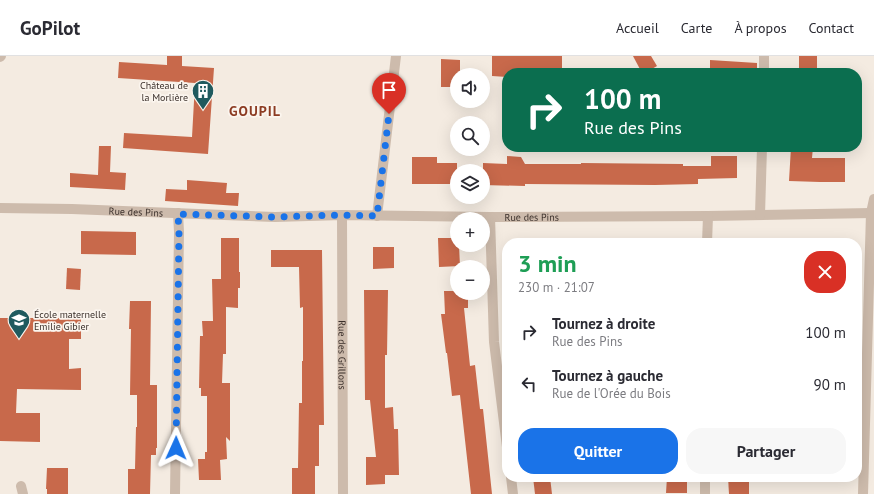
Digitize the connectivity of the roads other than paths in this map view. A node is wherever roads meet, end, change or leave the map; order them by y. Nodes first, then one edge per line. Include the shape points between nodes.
1 (396, 56) edge
2 (764, 56) edge
3 (764, 68) edge
4 (762, 152) edge
5 (874, 199) edge
6 (0, 208) edge
7 (871, 212) junction
8 (178, 214) junction
9 (342, 215) junction
10 (760, 215) junction
11 (377, 216) junction
12 (708, 216) junction
13 (450, 217) edge
14 (490, 217) joint
15 (707, 238) edge
16 (502, 407) edge
17 (512, 482) edge
18 (705, 482) edge
19 (175, 494) edge
20 (343, 494) edge
21 (513, 494) edge
22 (705, 494) edge
23 (863, 494) edge

1 - 11 street
2 - 3 street
4 - 10 street
5 - 7 street
6 - 8 street, Rue des Pins
7 - 10 street, Rue des Pins
7 - 23 street
8 - 9 street, Rue des Pins via 275,217
8 - 19 street
9 - 11 street, Rue des Pins
9 - 20 street, Rue des Grillons
10 - 12 street, Rue des Pins
11 - 13 street, Rue des Pins
12 - 14 street, Rue des Pins
12 - 15 street
14 - 16 street via 494,342
17 - 21 street
18 - 22 street

